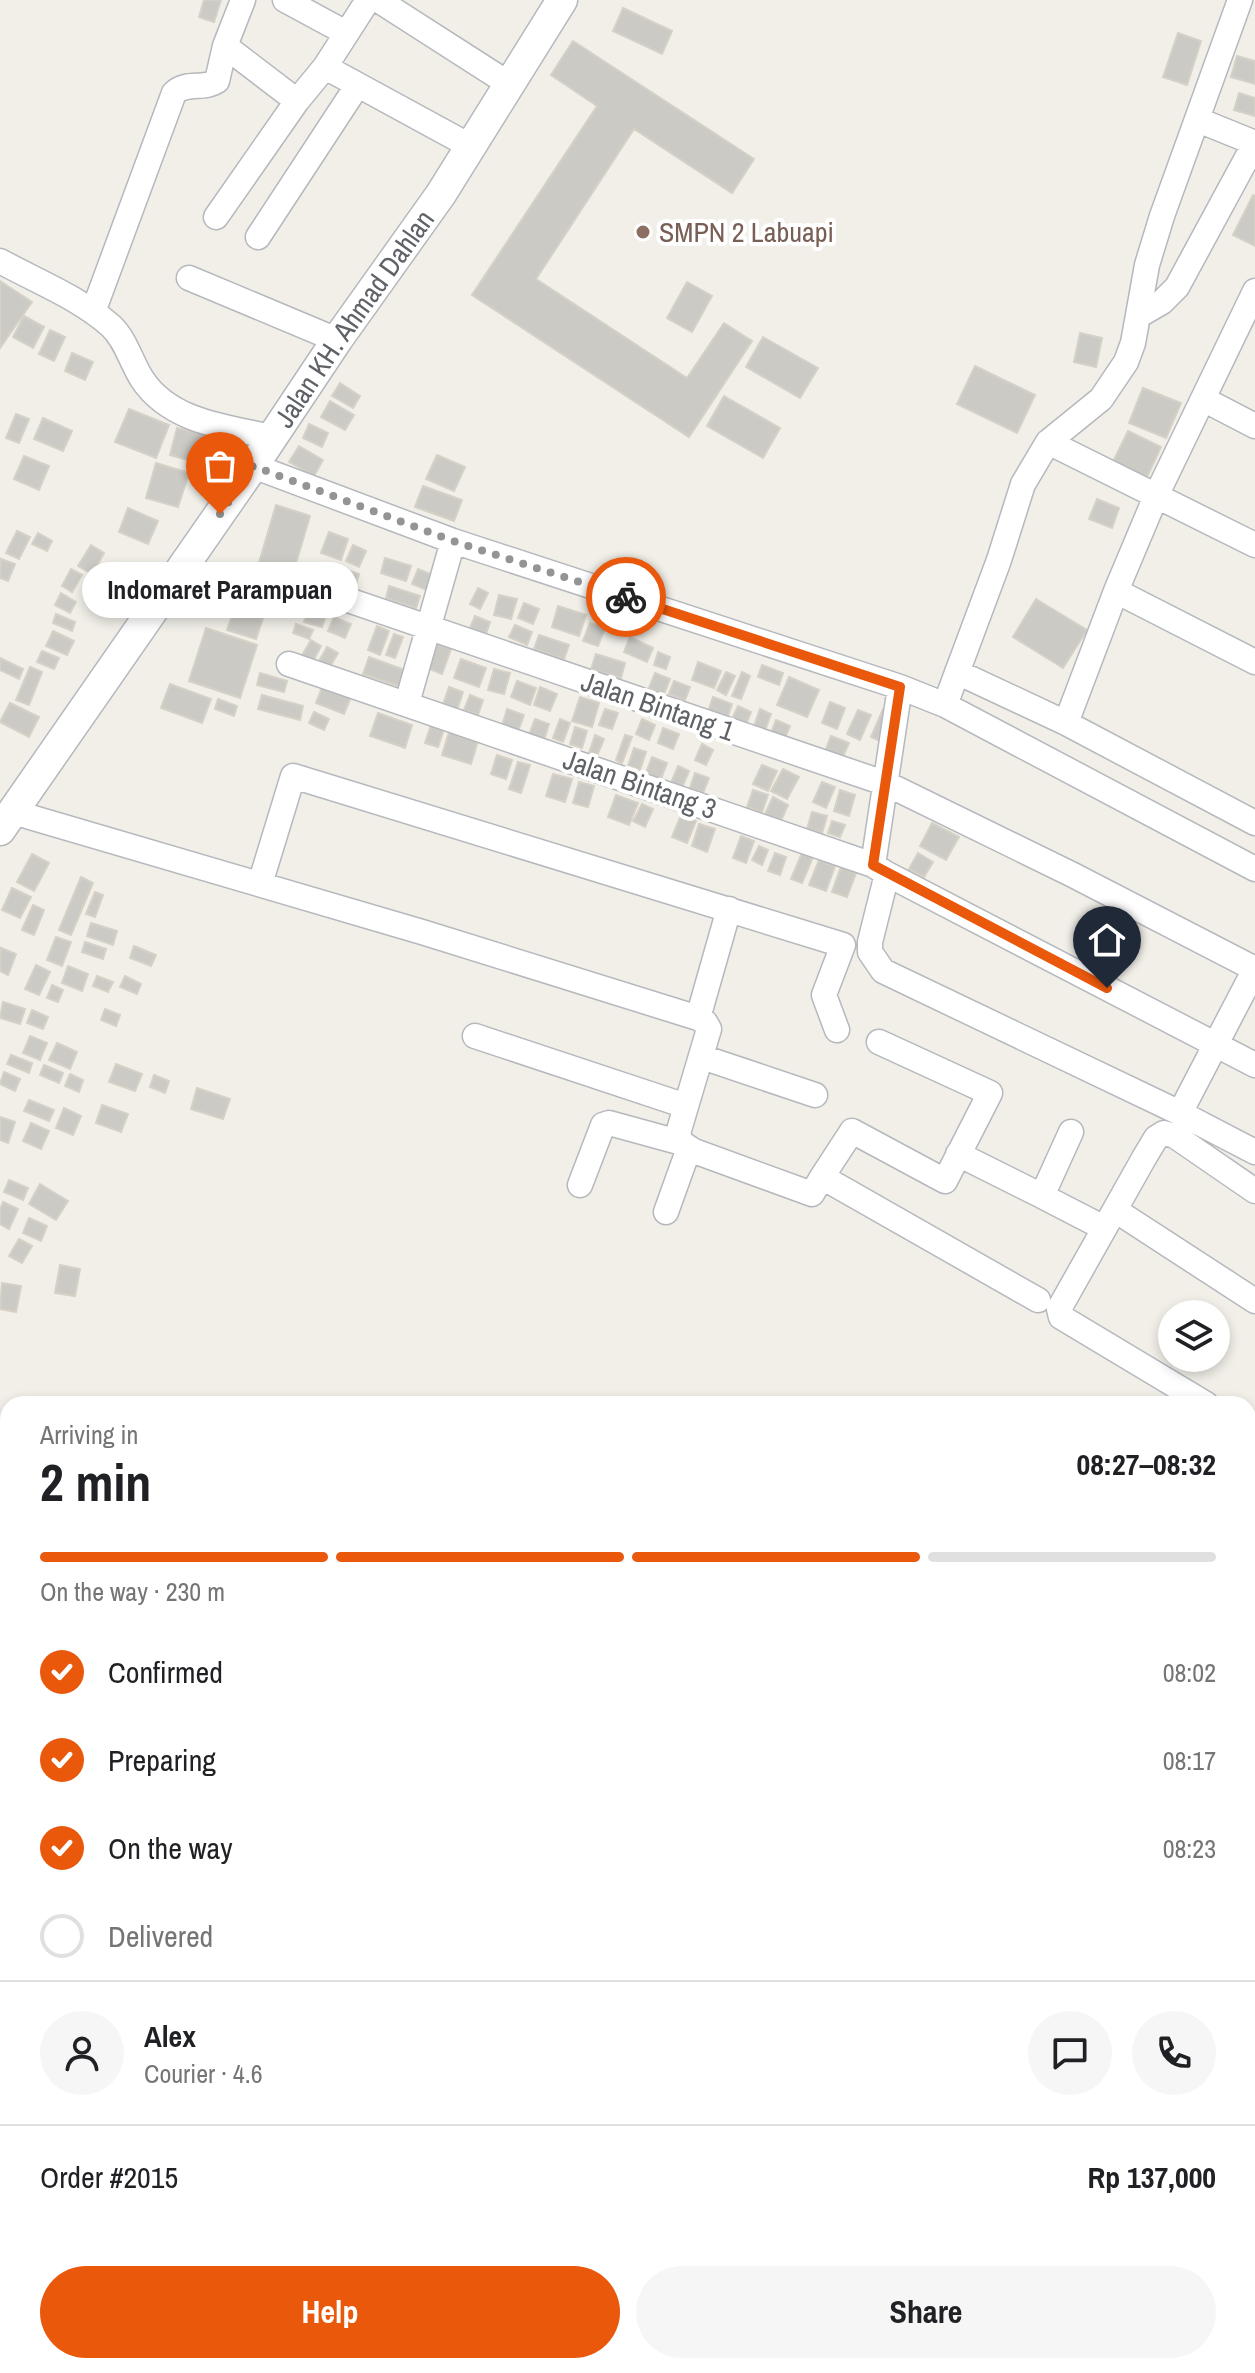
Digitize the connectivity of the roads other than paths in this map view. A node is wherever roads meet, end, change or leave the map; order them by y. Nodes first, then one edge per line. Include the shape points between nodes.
1 (243, 0) edge
2 (285, 0) edge
3 (368, 0) edge
4 (378, 0) edge
5 (562, 0) edge
6 (1242, 16) edge
7 (346, 33) junction
8 (225, 46) junction
9 (325, 67) junction
10 (509, 84) junction
11 (357, 86) junction
12 (297, 101) junction
13 (1198, 120) junction
14 (1255, 143) edge
15 (470, 146) junction
16 (216, 217) dead end
17 (258, 237) dead end
18 (0, 261) edge
19 (189, 278) dead end
20 (1252, 304) edge
21 (93, 312) junction
22 (1138, 316) junction
23 (337, 340) junction
24 (1203, 399) junction
25 (1255, 426) edge
26 (272, 437) junction
27 (1048, 442) junction
28 (253, 466) junction
29 (1156, 496) junction
30 (453, 541) junction
31 (1255, 545) edge
32 (313, 588) dead end
33 (1116, 591) junction
34 (430, 627) junction
35 (1255, 662) edge
36 (289, 664) dead end
37 (957, 672) junction
38 (900, 687) junction
39 (407, 703) junction
40 (945, 705) junction
41 (1066, 723) junction
42 (887, 784) junction
43 (6, 821) edge
44 (1255, 823) edge
45 (1255, 869) edge
46 (880, 870) junction
47 (260, 884) junction
48 (729, 909) junction
49 (1255, 969) edge
50 (698, 1018) junction
51 (837, 1030) dead end
52 (475, 1036) dead end
53 (879, 1042) dead end
54 (1216, 1045) junction
55 (702, 1057) junction
56 (1255, 1065) edge
57 (815, 1095) dead end
58 (686, 1106) junction
59 (1180, 1113) junction
60 (1071, 1132) dead end
61 (686, 1146) junction
62 (1255, 1152) edge
63 (958, 1154) junction
64 (822, 1177) junction
65 (580, 1185) dead end
66 (1255, 1191) edge
67 (1042, 1196) junction
68 (666, 1212) dead end
69 (1110, 1219) junction
70 (1038, 1300) dead end
71 (1255, 1301) edge
72 (1193, 1396) edge

1 - 8 street
2 - 7 street
3 - 7 street
4 - 10 street
5 - 10 street, Jalan KH. Ahmad Dahlan
6 - 13 street
7 - 9 street
8 - 12 street
8 - 21 street via 214,83 174,93
9 - 11 street
9 - 12 street
10 - 15 street, Jalan KH. Ahmad Dahlan
11 - 15 street
11 - 17 street
12 - 16 street
13 - 14 street
13 - 22 street via 1147,265
14 - 22 street via 1177,287
15 - 23 street, Jalan KH. Ahmad Dahlan
18 - 21 street
19 - 23 street
20 - 24 street
21 - 26 street via 121,337 134,367 161,401 182,415
22 - 27 street via 1117,378 1101,399
23 - 26 street, Jalan KH. Ahmad Dahlan
24 - 25 street
24 - 29 street
26 - 28 street, Jalan KH. Ahmad Dahlan
27 - 29 street
27 - 37 street via 1023,484
28 - 30 street
28 - 43 street, Jalan KH. Ahmad Dahlan
29 - 31 street
29 - 33 street
30 - 34 street
30 - 38 street
32 - 34 street, Jalan Bintang 1
33 - 35 street
33 - 41 street
34 - 39 street
34 - 42 street, Jalan Bintang 1
36 - 39 street, Jalan Bintang 3
37 - 40 street
37 - 41 street
38 - 40 street
38 - 42 street
39 - 46 street, Jalan Bintang 3
40 - 45 street
41 - 44 street
42 - 46 street
42 - 49 street, Jalan Bintang 1
43 - 47 street
46 - 54 street, Jalan Bintang 3
46 - 59 street via 870,952 883,971
47 - 48 street via 293,776
47 - 50 street
48 - 50 street
48 - 51 street via 843,945 824,995
49 - 54 street
50 - 55 street via 709,1029
52 - 58 street
53 - 63 street via 990,1093
54 - 56 street, Jalan Bintang 3
54 - 59 street
55 - 57 street
55 - 58 street
58 - 61 street via 678,1136
59 - 62 street
60 - 67 street
61 - 64 street via 812,1194
61 - 65 street via 603,1125
61 - 68 street
63 - 64 street via 945,1181 852,1131
63 - 67 street
64 - 70 street
66 - 69 street via 1164,1133 1156,1138
67 - 69 street
69 - 71 street
69 - 72 street via 1059,1309 1061,1317

